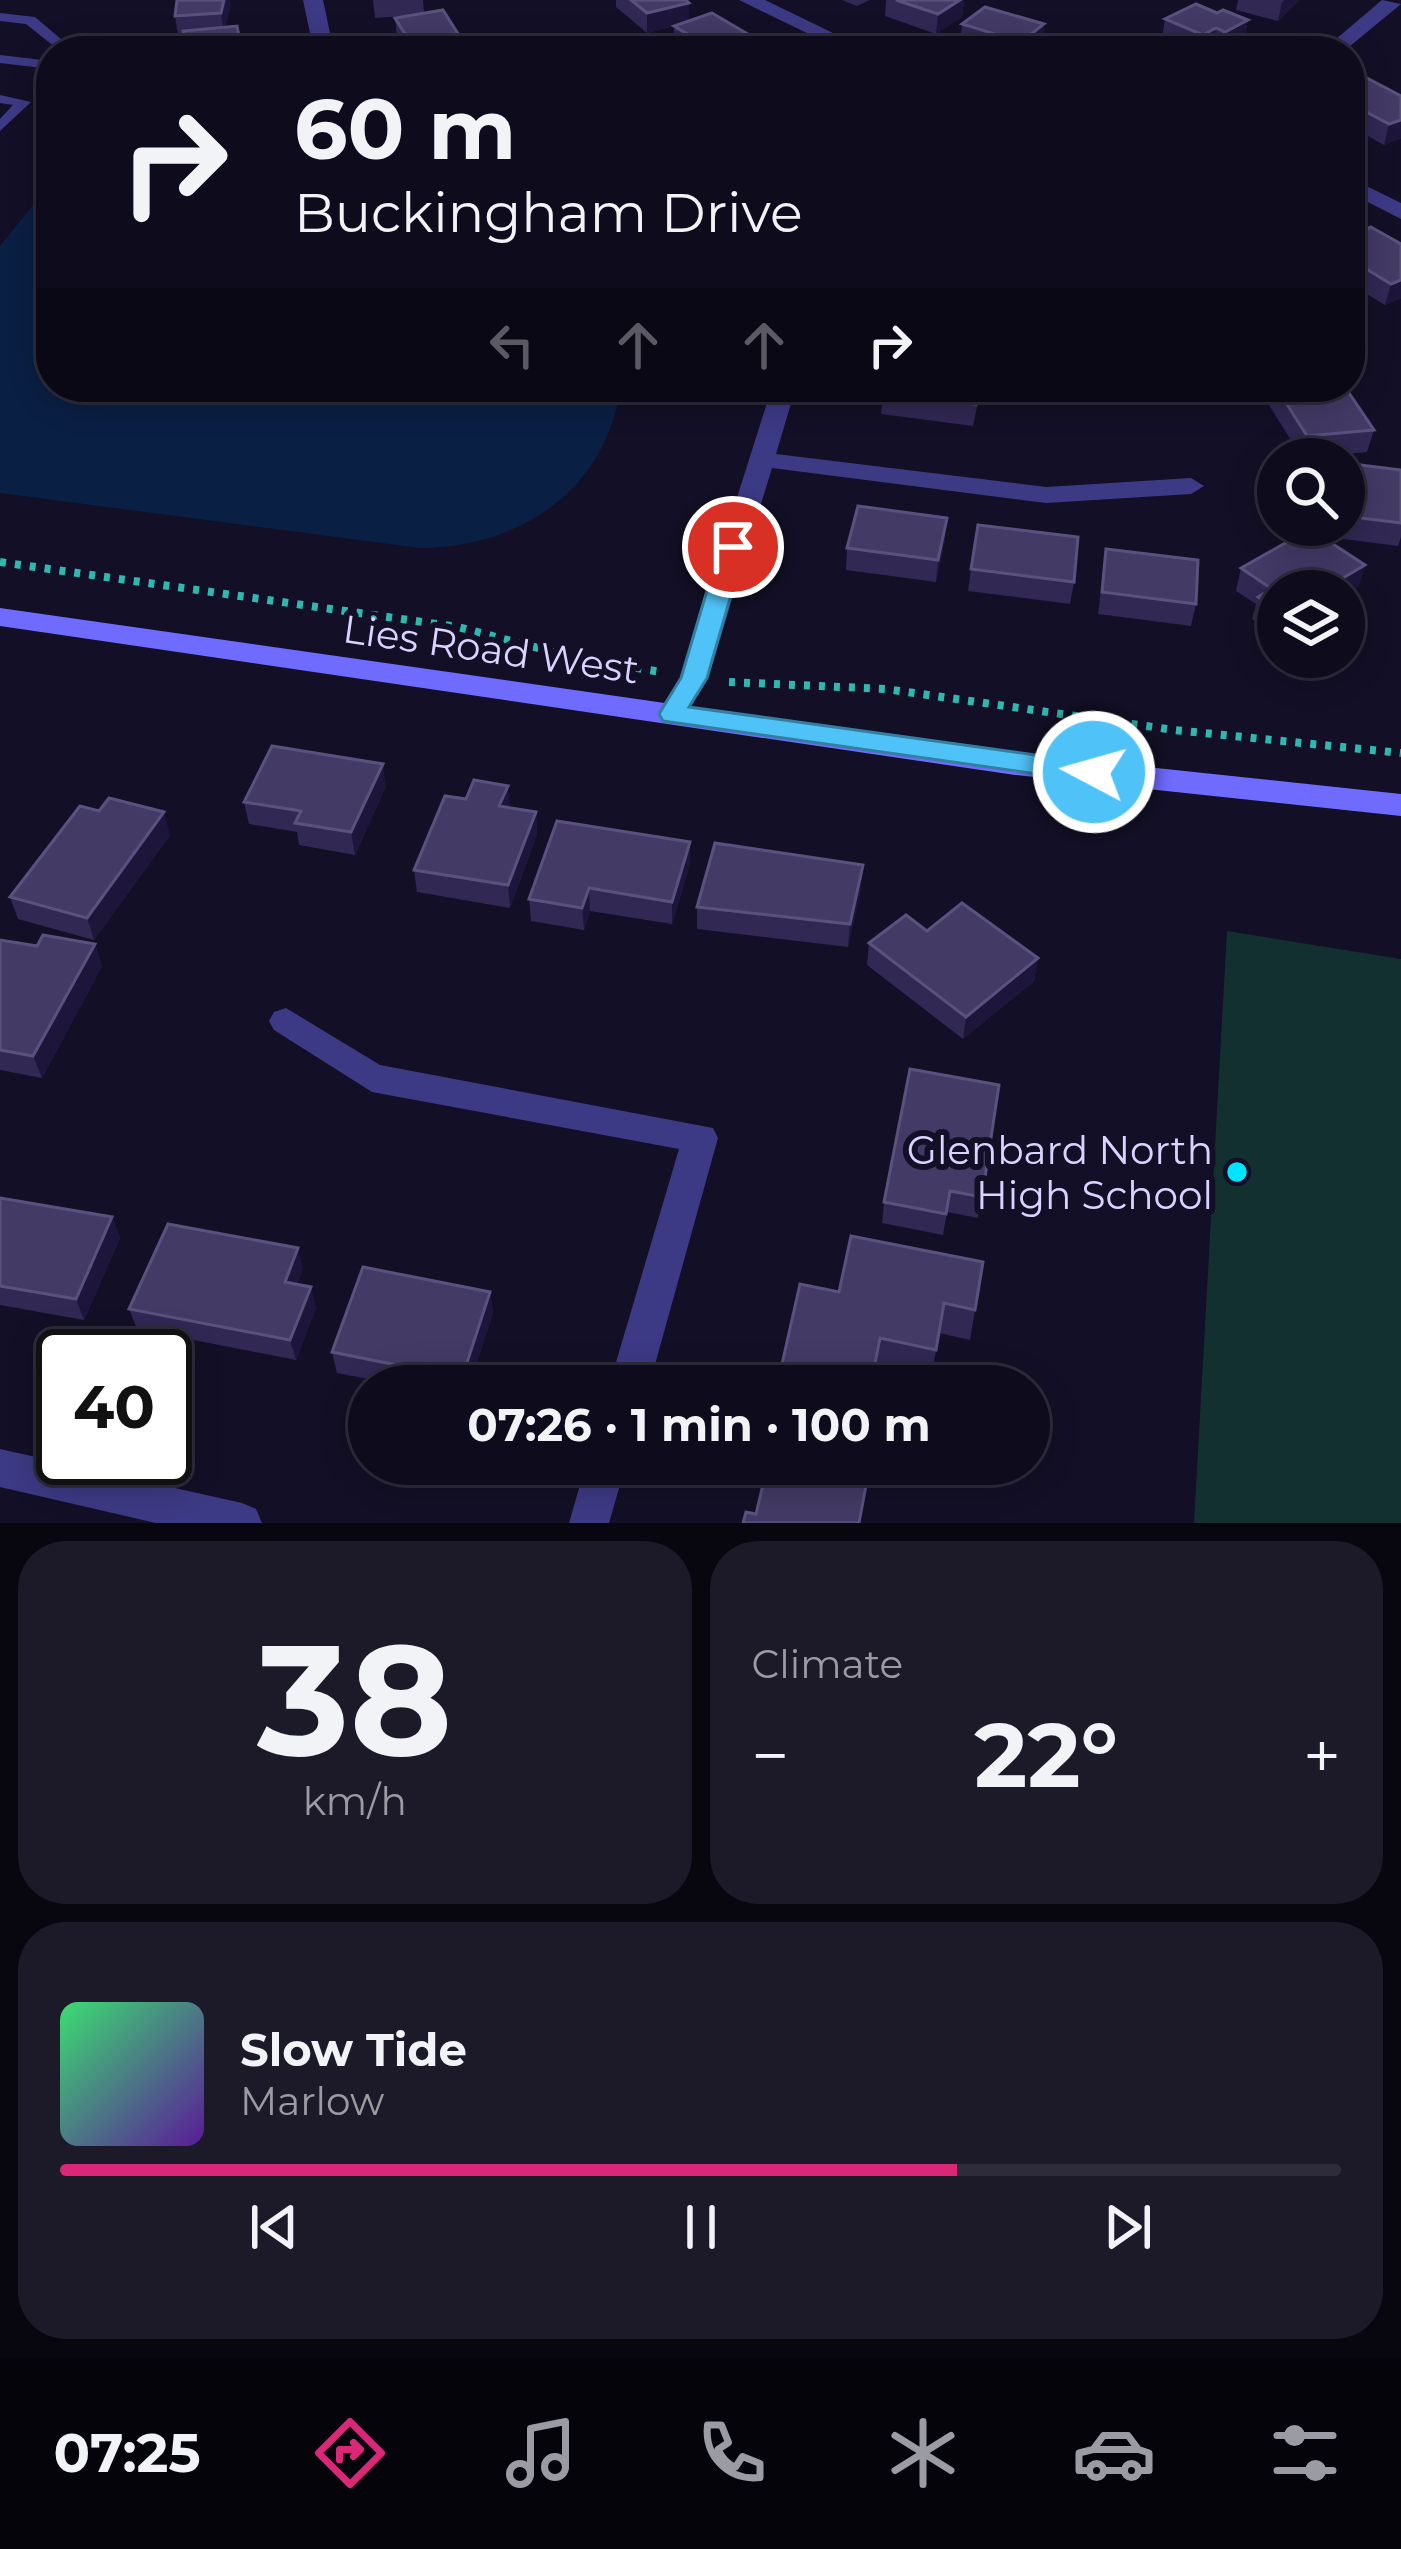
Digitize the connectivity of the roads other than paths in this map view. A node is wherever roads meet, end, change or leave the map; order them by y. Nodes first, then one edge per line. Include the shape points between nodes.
1 (313, 0) edge
2 (749, 0) edge
3 (1394, 0) edge
4 (0, 17) edge
5 (50, 36) edge
6 (322, 36) edge
7 (827, 36) edge
8 (1350, 36) edge
9 (0, 59) edge
10 (36, 63) edge
11 (36, 90) edge
12 (0, 99) edge
13 (24, 102) junction
14 (0, 127) edge
15 (1365, 192) edge
16 (1401, 212) edge
17 (779, 402) edge
18 (758, 459) junction
19 (1191, 486) dead end
20 (0, 617) edge
21 (672, 714) junction
22 (1401, 805) edge
23 (286, 1021) dead end
24 (635, 1365) edge
25 (0, 1468) edge
26 (600, 1485) edge
27 (242, 1523) edge
28 (589, 1523) edge

1 - 6 street
2 - 7 street
3 - 8 street
4 - 5 lane via 30,20
9 - 10 lane
11 - 13 lane
12 - 13 lane
13 - 14 lane
15 - 16 street
17 - 18 street
18 - 19 street via 1046,495
18 - 21 street via 694,678
20 - 21 street, Lies Road West
21 - 22 street, Lies Road West via 1015,764
23 - 24 street via 372,1078 700,1138
25 - 27 street
26 - 28 street

